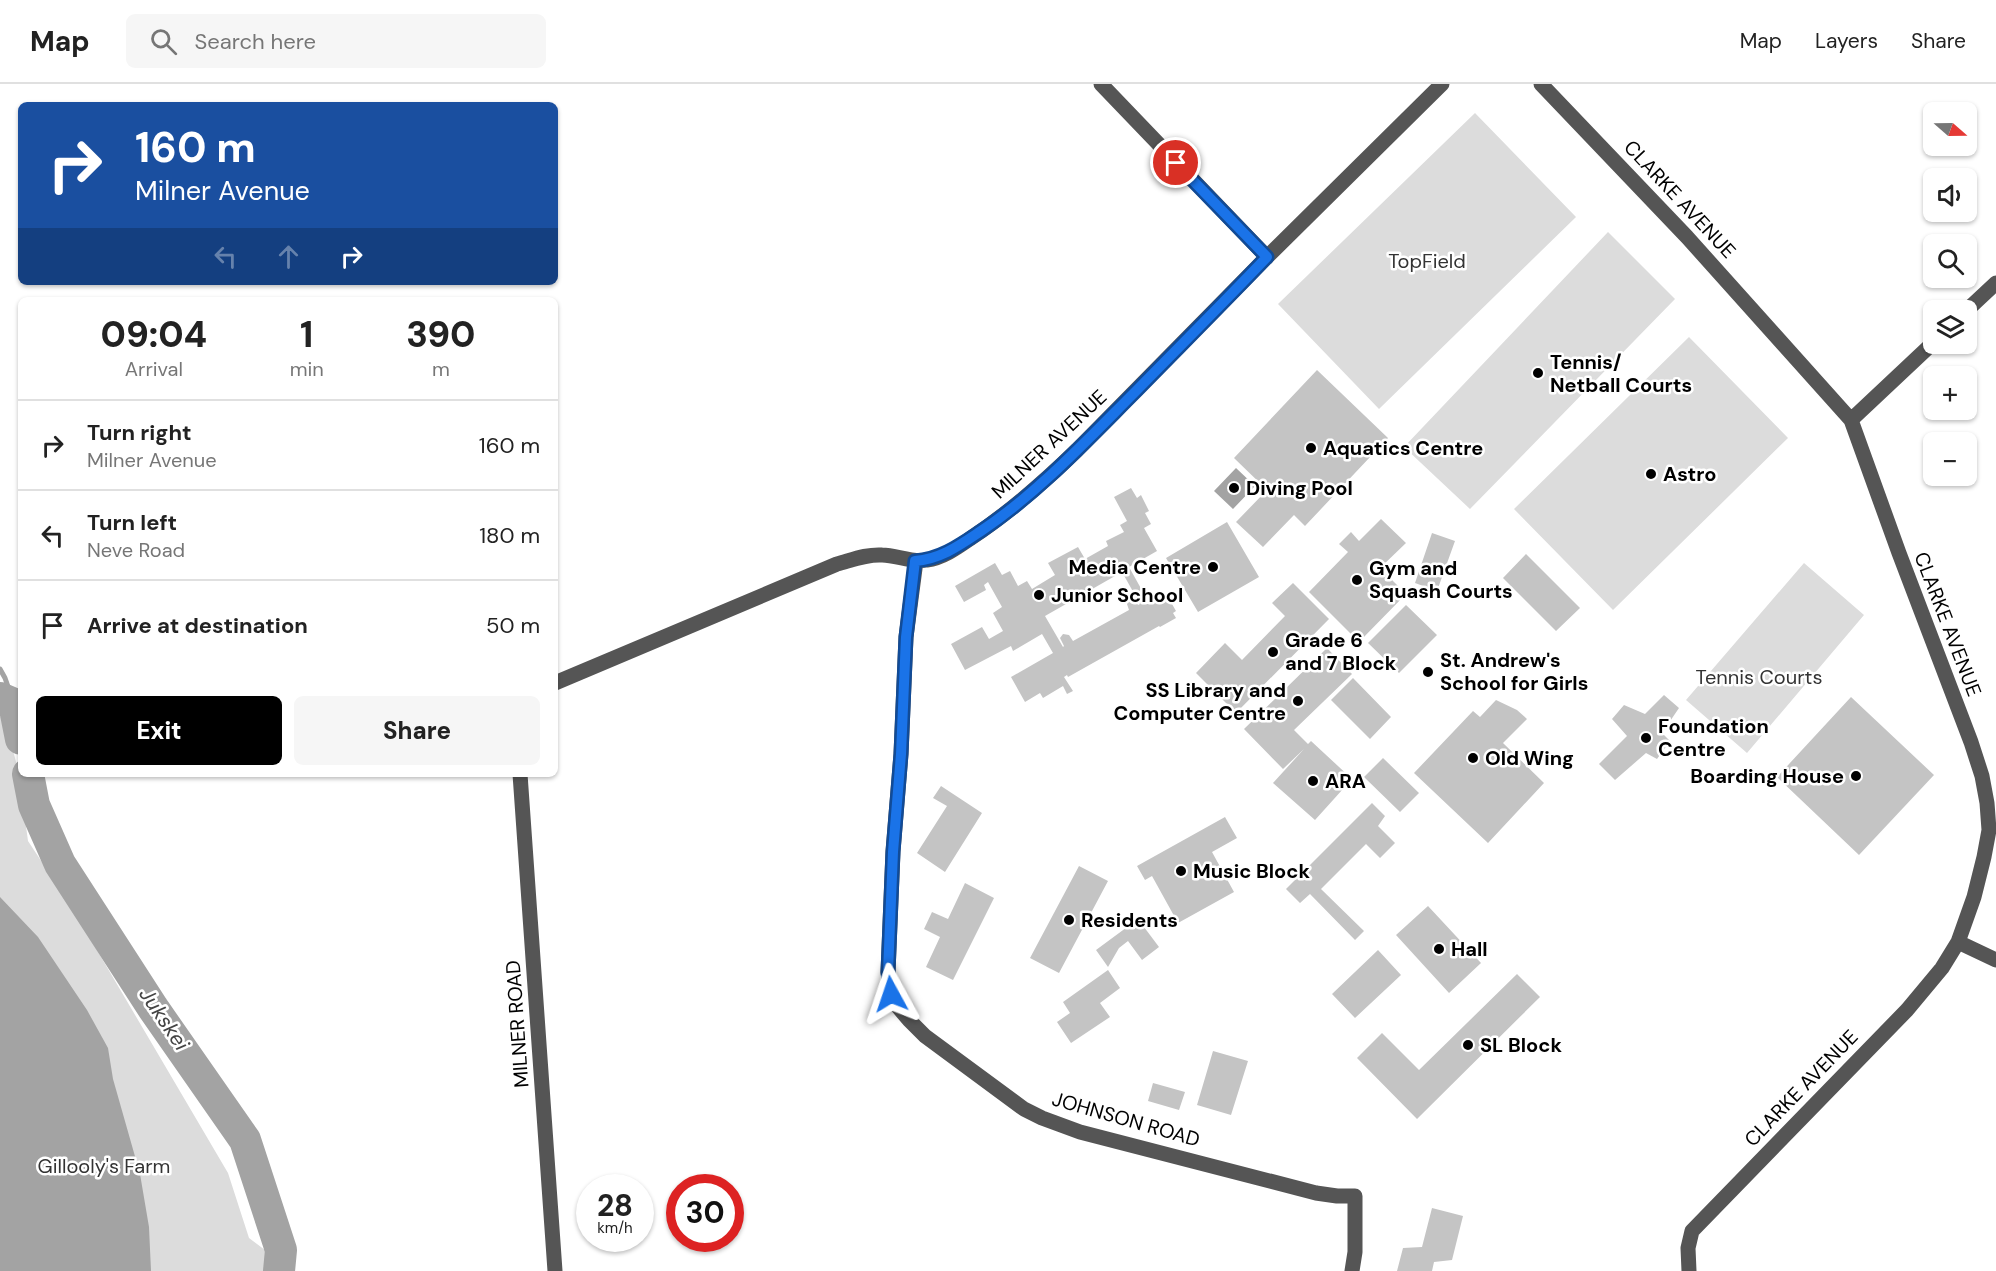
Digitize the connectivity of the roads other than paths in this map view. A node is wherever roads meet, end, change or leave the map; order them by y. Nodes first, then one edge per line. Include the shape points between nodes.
1 (1101, 84) edge
2 (1442, 84) edge
3 (1541, 84) edge
4 (1267, 257) junction
5 (1996, 283) edge
6 (1977, 301) edge
7 (1923, 352) edge
8 (1851, 420) junction
9 (915, 561) junction
10 (558, 681) edge
11 (520, 777) edge
12 (1958, 942) junction
13 (1996, 960) edge
14 (555, 1271) edge
15 (1352, 1271) edge
16 (1689, 1271) edge

1 - 4 street
2 - 4 street, MILNER AVENUE
3 - 8 street, CLARKE AVENUE via 1687,237
4 - 9 street, MILNER AVENUE via 1035,490 954,549 929,560
5 - 6 street
7 - 8 street
8 - 12 street, CLARKE AVENUE via 1982,776 1988,803 1984,857
9 - 10 street, MILNER AVENUE via 882,555 837,564
9 - 15 street, JOHNSON ROAD via 906,637 888,961 891,994 898,1007 925,1036 1042,1118 1080,1132 1306,1190 1355,1196
11 - 14 street, MILNER ROAD
12 - 13 street
12 - 16 street, CLARKE AVENUE via 1907,1010 1692,1231

